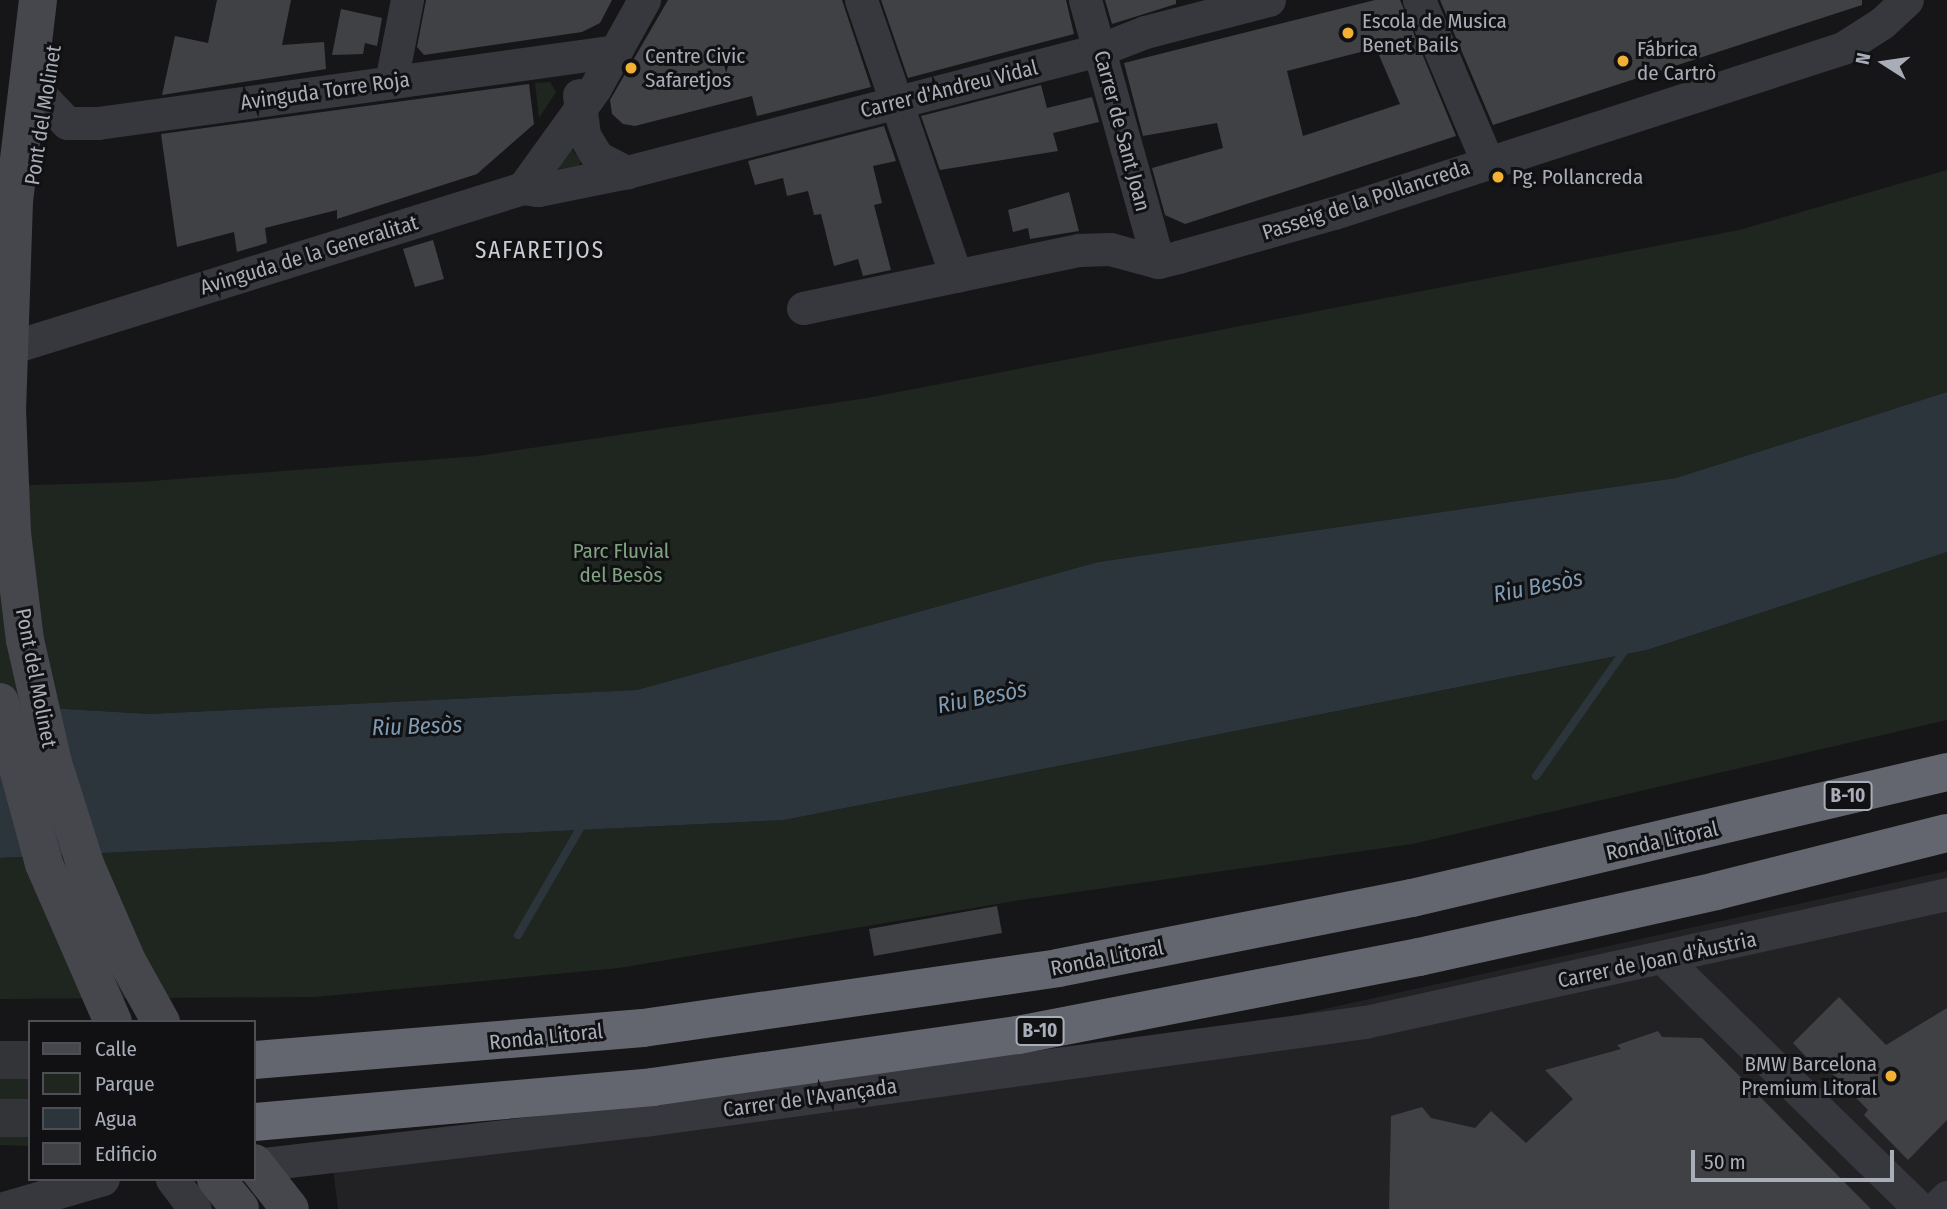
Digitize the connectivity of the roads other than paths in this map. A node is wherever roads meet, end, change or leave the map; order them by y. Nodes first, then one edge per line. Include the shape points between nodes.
1 (15, 0) edge
2 (38, 0) edge
3 (61, 0) edge
4 (407, 0) edge
5 (644, 0) edge
6 (862, 0) edge
7 (1085, 0) edge
8 (1269, 0) edge
9 (1419, 0) edge
10 (1907, 0) edge
11 (1099, 50) junction
12 (616, 51) junction
13 (571, 56) junction
14 (391, 82) junction
15 (44, 99) junction
16 (896, 102) junction
17 (580, 106) junction
18 (0, 109) edge
19 (1488, 161) junction
20 (627, 172) junction
21 (523, 188) junction
22 (1158, 262) junction
23 (14, 270) junction
24 (956, 276) junction
25 (803, 308) dead end
26 (0, 351) edge
27 (0, 702) edge
28 (1947, 772) edge
29 (1947, 833) edge
30 (1947, 894) edge
31 (1664, 959) junction
32 (112, 1020) edge
33 (160, 1020) edge
34 (1365, 1022) joint
35 (256, 1060) edge
36 (256, 1122) edge
37 (256, 1164) edge
38 (256, 1166) edge
39 (96, 1181) edge
40 (174, 1181) edge
41 (218, 1181) edge
42 (1947, 1197) edge
43 (0, 1209) edge
44 (195, 1209) edge
45 (240, 1209) edge
46 (290, 1209) edge
47 (1920, 1209) edge
48 (1935, 1209) edge

1 - 18 street, Pont del Molinet
2 - 23 street, Pont del Molinet via 14,201
3 - 15 street, Pont del Molinet
4 - 14 street
5 - 12 street
6 - 16 street
7 - 11 street, Carrer de Sant Joan
8 - 11 street, Carrer d'Andreu Vidal via 1145,32
9 - 19 street
10 - 19 street, Passeig de la Pollancreda via 1843,48
11 - 16 street, Carrer d'Andreu Vidal
11 - 22 street, Carrer de Sant Joan
12 - 13 street, Avinguda Torre Roja
12 - 17 street
13 - 14 street, Avinguda Torre Roja
13 - 17 street
14 - 15 street, Avinguda Torre Roja via 98,123 67,122
15 - 23 street, Pont del Molinet
16 - 20 street, Carrer d'Andreu Vidal
16 - 24 street
17 - 20 street via 584,135 597,157
17 - 21 street
19 - 22 street, Passeig de la Pollancreda via 1334,213
20 - 21 street, Carrer d'Andreu Vidal via 538,190
21 - 26 street, Avinguda de la Generalitat
22 - 24 street via 1110,249 1089,250
23 - 33 street, Pont del Molinet via 7,409 12,533 25,640 53,763 85,864 127,961
24 - 25 street
27 - 32 street, Pont del Molinet via 44,864
28 - 35 highway, Ronda Litoral / B-10 via 1412,898 1058,968 643,1028
29 - 36 highway, B-10 via 1716,891 1419,957 1018,1035 652,1087
30 - 31 street, Carrer de Joan d'Àustria
31 - 34 street, Carrer de Joan d'Àustria
31 - 47 street
34 - 37 street, Carrer de l'Avançada via 645,1120
38 - 46 street
39 - 43 street
40 - 44 street
41 - 45 street
42 - 48 street

